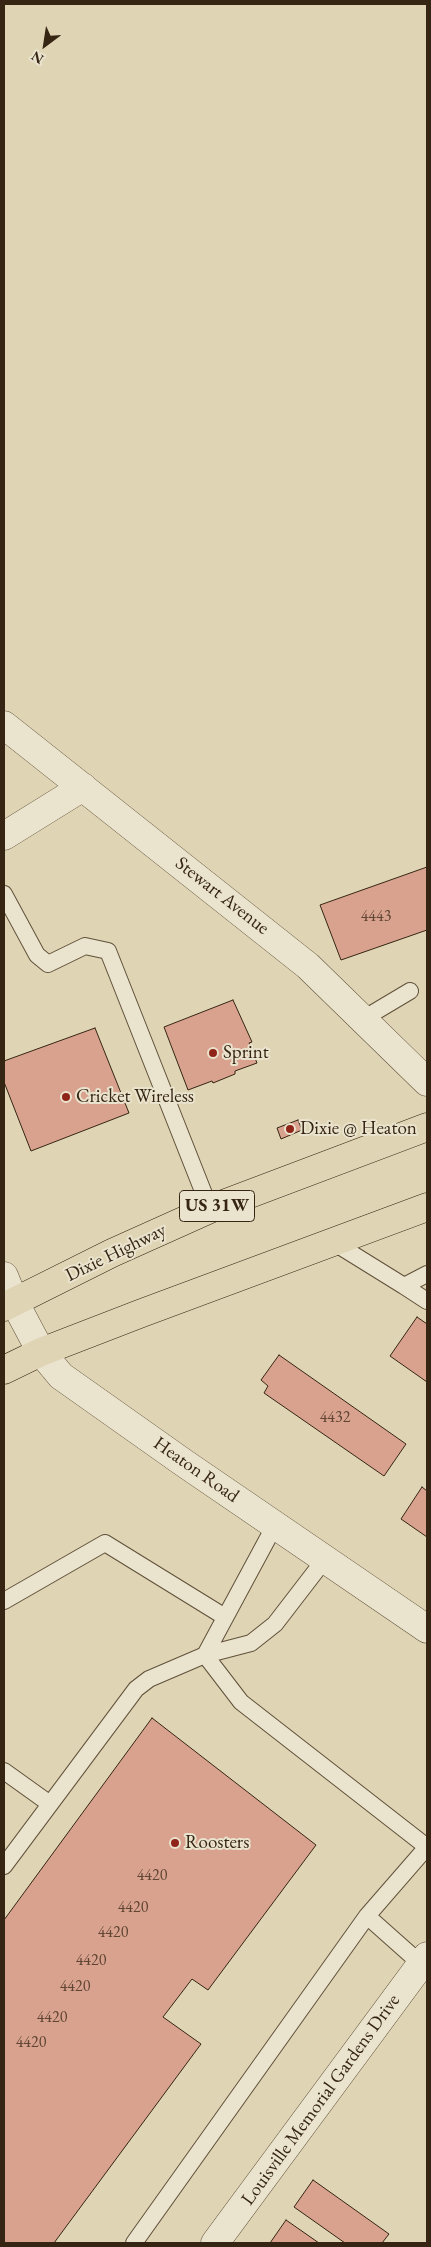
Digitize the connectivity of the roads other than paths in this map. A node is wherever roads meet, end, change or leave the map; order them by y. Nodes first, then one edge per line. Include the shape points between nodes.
1 (4, 725) edge
2 (83, 787) junction
3 (4, 836) edge
4 (4, 894) edge
5 (410, 991) dead end
6 (362, 1019) junction
7 (427, 1082) edge
8 (427, 1127) edge
9 (427, 1207) edge
10 (210, 1209) junction
11 (333, 1242) junction
12 (427, 1274) edge
13 (4, 1276) edge
14 (404, 1286) junction
15 (427, 1301) edge
16 (9, 1305) edge
17 (41, 1352) junction
18 (4, 1370) edge
19 (275, 1524) junction
20 (326, 1560) junction
21 (4, 1601) edge
22 (225, 1617) junction
23 (427, 1628) edge
24 (205, 1655) junction
25 (4, 1770) edge
26 (50, 1804) junction
27 (4, 1866) edge
28 (366, 1916) junction
29 (424, 1960) edge
30 (134, 2243) edge
31 (215, 2243) edge

1 - 2 street, Stewart Avenue
2 - 3 street
2 - 6 street, Stewart Avenue via 286,948
4 - 10 lane via 37,955 48,964 85,946 108,951
5 - 6 lane
6 - 7 street, Stewart Avenue
8 - 10 main road, Dixie Highway / US 31W
9 - 11 main road
10 - 16 main road, Dixie Highway / US 31W via 112,1252
11 - 14 lane
11 - 17 main road
12 - 14 lane
13 - 16 street, Heaton Road
14 - 15 lane
16 - 17 street, Heaton Road
17 - 18 main road
17 - 19 street, Heaton Road via 62,1376
19 - 20 street, Heaton Road
19 - 22 lane
20 - 23 street, Heaton Road
20 - 24 lane via 275,1624 251,1643
21 - 22 lane via 105,1543
22 - 24 lane
24 - 26 lane via 149,1679 136,1689
24 - 28 lane via 241,1702 426,1847
25 - 26 lane
26 - 27 lane
28 - 29 lane
28 - 30 lane
29 - 31 street, Louisville Memorial Gardens Drive

